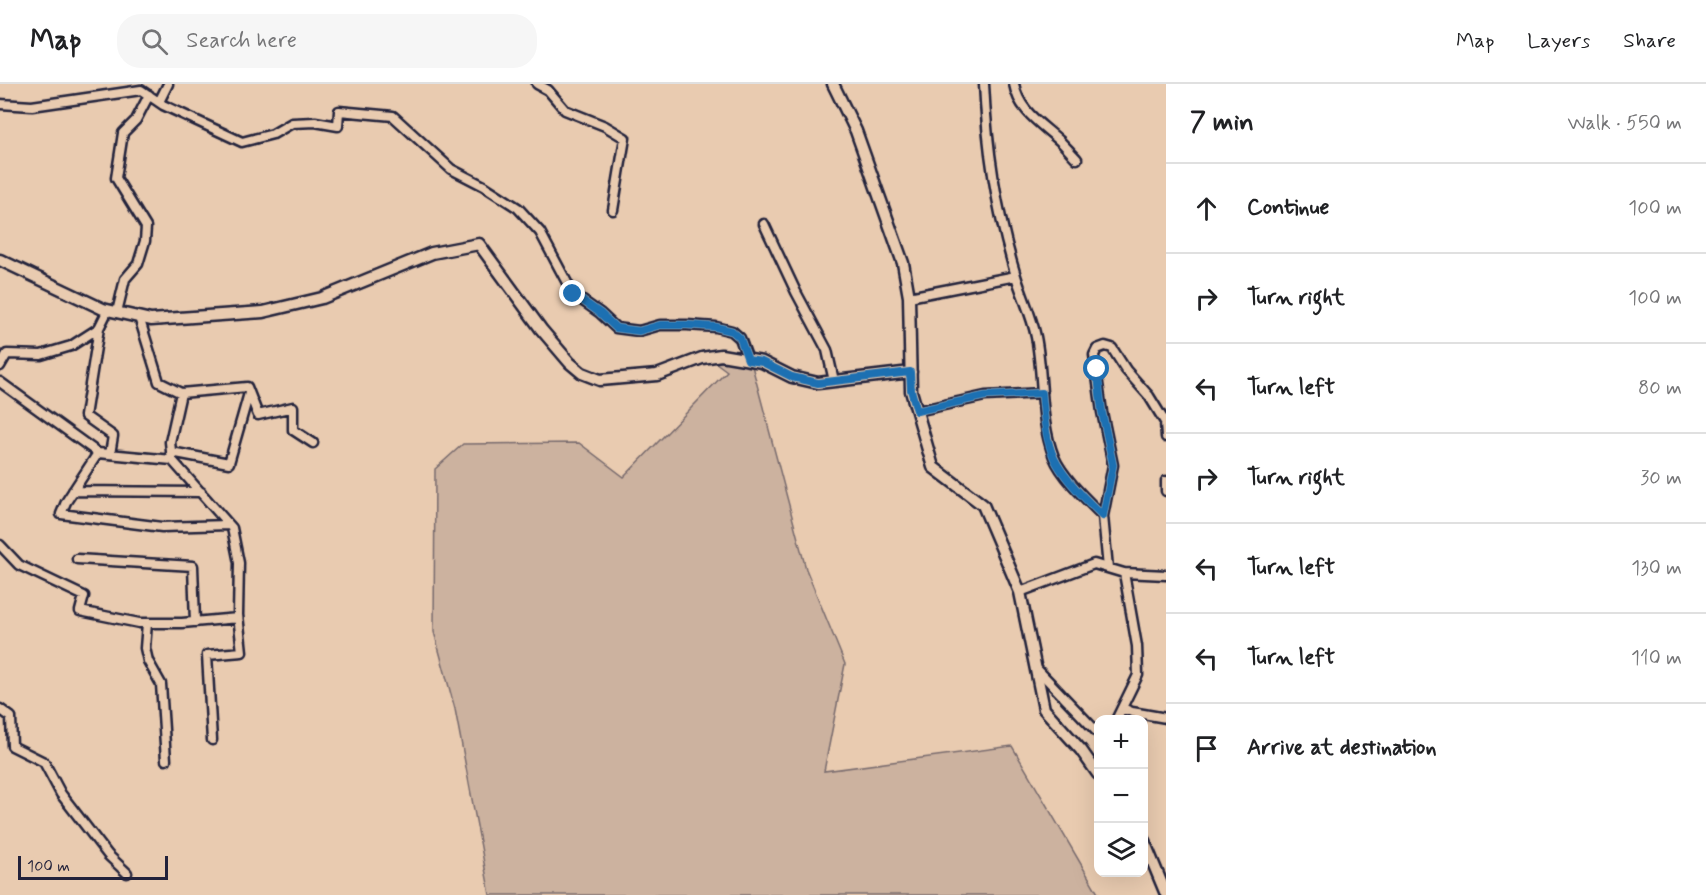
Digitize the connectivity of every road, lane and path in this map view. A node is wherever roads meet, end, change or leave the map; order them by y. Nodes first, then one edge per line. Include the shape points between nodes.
1 (168, 84) edge
2 (537, 84) edge
3 (833, 84) edge
4 (984, 84) edge
5 (1014, 84) edge
6 (149, 95) junction
7 (159, 102) junction
8 (0, 104) edge
9 (1077, 159) dead end
10 (613, 210) dead end
11 (764, 224) dead end
12 (0, 260) edge
13 (1016, 276) junction
14 (909, 297) junction
15 (113, 311) junction
16 (140, 317) junction
17 (99, 328) junction
18 (748, 360) junction
19 (0, 366) edge
20 (910, 372) junction
21 (834, 381) junction
22 (0, 382) edge
23 (181, 393) junction
24 (249, 393) junction
25 (1042, 393) junction
26 (917, 411) junction
27 (1166, 437) edge
28 (313, 443) dead end
29 (98, 453) junction
30 (110, 454) junction
31 (172, 456) junction
32 (1166, 482) edge
33 (73, 491) junction
34 (1166, 491) edge
35 (201, 492) junction
36 (1103, 516) junction
37 (228, 525) junction
38 (0, 545) edge
39 (76, 559) dead end
40 (1108, 568) junction
41 (1124, 573) junction
42 (1166, 575) edge
43 (1020, 591) junction
44 (238, 618) junction
45 (195, 622) junction
46 (147, 623) junction
47 (1035, 667) junction
48 (1122, 708) junction
49 (0, 709) edge
50 (1118, 715) edge
51 (1166, 718) edge
52 (1094, 729) edge
53 (212, 740) dead end
54 (166, 760) dead end
55 (1094, 769) edge
56 (1148, 853) edge
57 (127, 873) dead end
58 (1166, 894) edge

1 - 7 street
2 - 10 street via 548,90 565,110 625,138
3 - 14 street via 856,131 885,210 903,263
4 - 13 street via 995,193
5 - 9 street via 1028,114
6 - 7 street
6 - 8 street via 141,90 32,106
6 - 15 street via 136,120 123,134 116,178 146,227 145,241 138,264 125,279
7 - 18 street via 242,142 273,134 292,123 338,126 339,111 393,116 451,169 518,208 540,232 573,294 616,328 639,331 660,325 716,327 732,331 740,338
11 - 21 street via 827,350
12 - 15 street
13 - 14 street
13 - 25 street via 1036,335
14 - 20 street
15 - 16 street
15 - 17 street
16 - 18 street via 151,320 263,312 322,298 432,253 479,244 541,329 582,373 600,380 628,379 657,375 702,358 721,355
16 - 23 street via 159,382
17 - 19 street via 71,346 40,355 7,354
17 - 30 street via 85,416 113,436
18 - 21 street via 762,362 792,377 818,383
20 - 21 street
20 - 26 street
22 - 29 street
23 - 24 street via 247,387
23 - 31 street via 170,442
24 - 28 street via 258,415 293,407 293,430
24 - 31 street via 229,463
25 - 26 street via 985,396
25 - 36 street via 1044,425 1055,460
26 - 43 street via 933,467 983,505
27 - 36 street via 1165,422 1112,348 1097,349 1094,355 1113,465
29 - 30 street
29 - 33 street
30 - 31 street
31 - 35 street
32 - 34 street
33 - 35 street
33 - 37 street via 62,514 162,527
35 - 37 street
36 - 40 street
37 - 44 street via 232,528 239,563
38 - 46 street via 19,565 84,596 80,611
39 - 45 street via 193,566
40 - 41 street
40 - 43 street via 1094,564
41 - 42 street
41 - 48 street via 1138,675
43 - 47 street
44 - 45 street
44 - 53 street via 242,652 207,655
45 - 46 street
46 - 54 street via 145,648 161,684
47 - 52 street
47 - 55 street via 1044,709
48 - 50 street
48 - 51 street
49 - 57 street via 11,717 12,746 44,762 62,794 108,855
56 - 58 street

